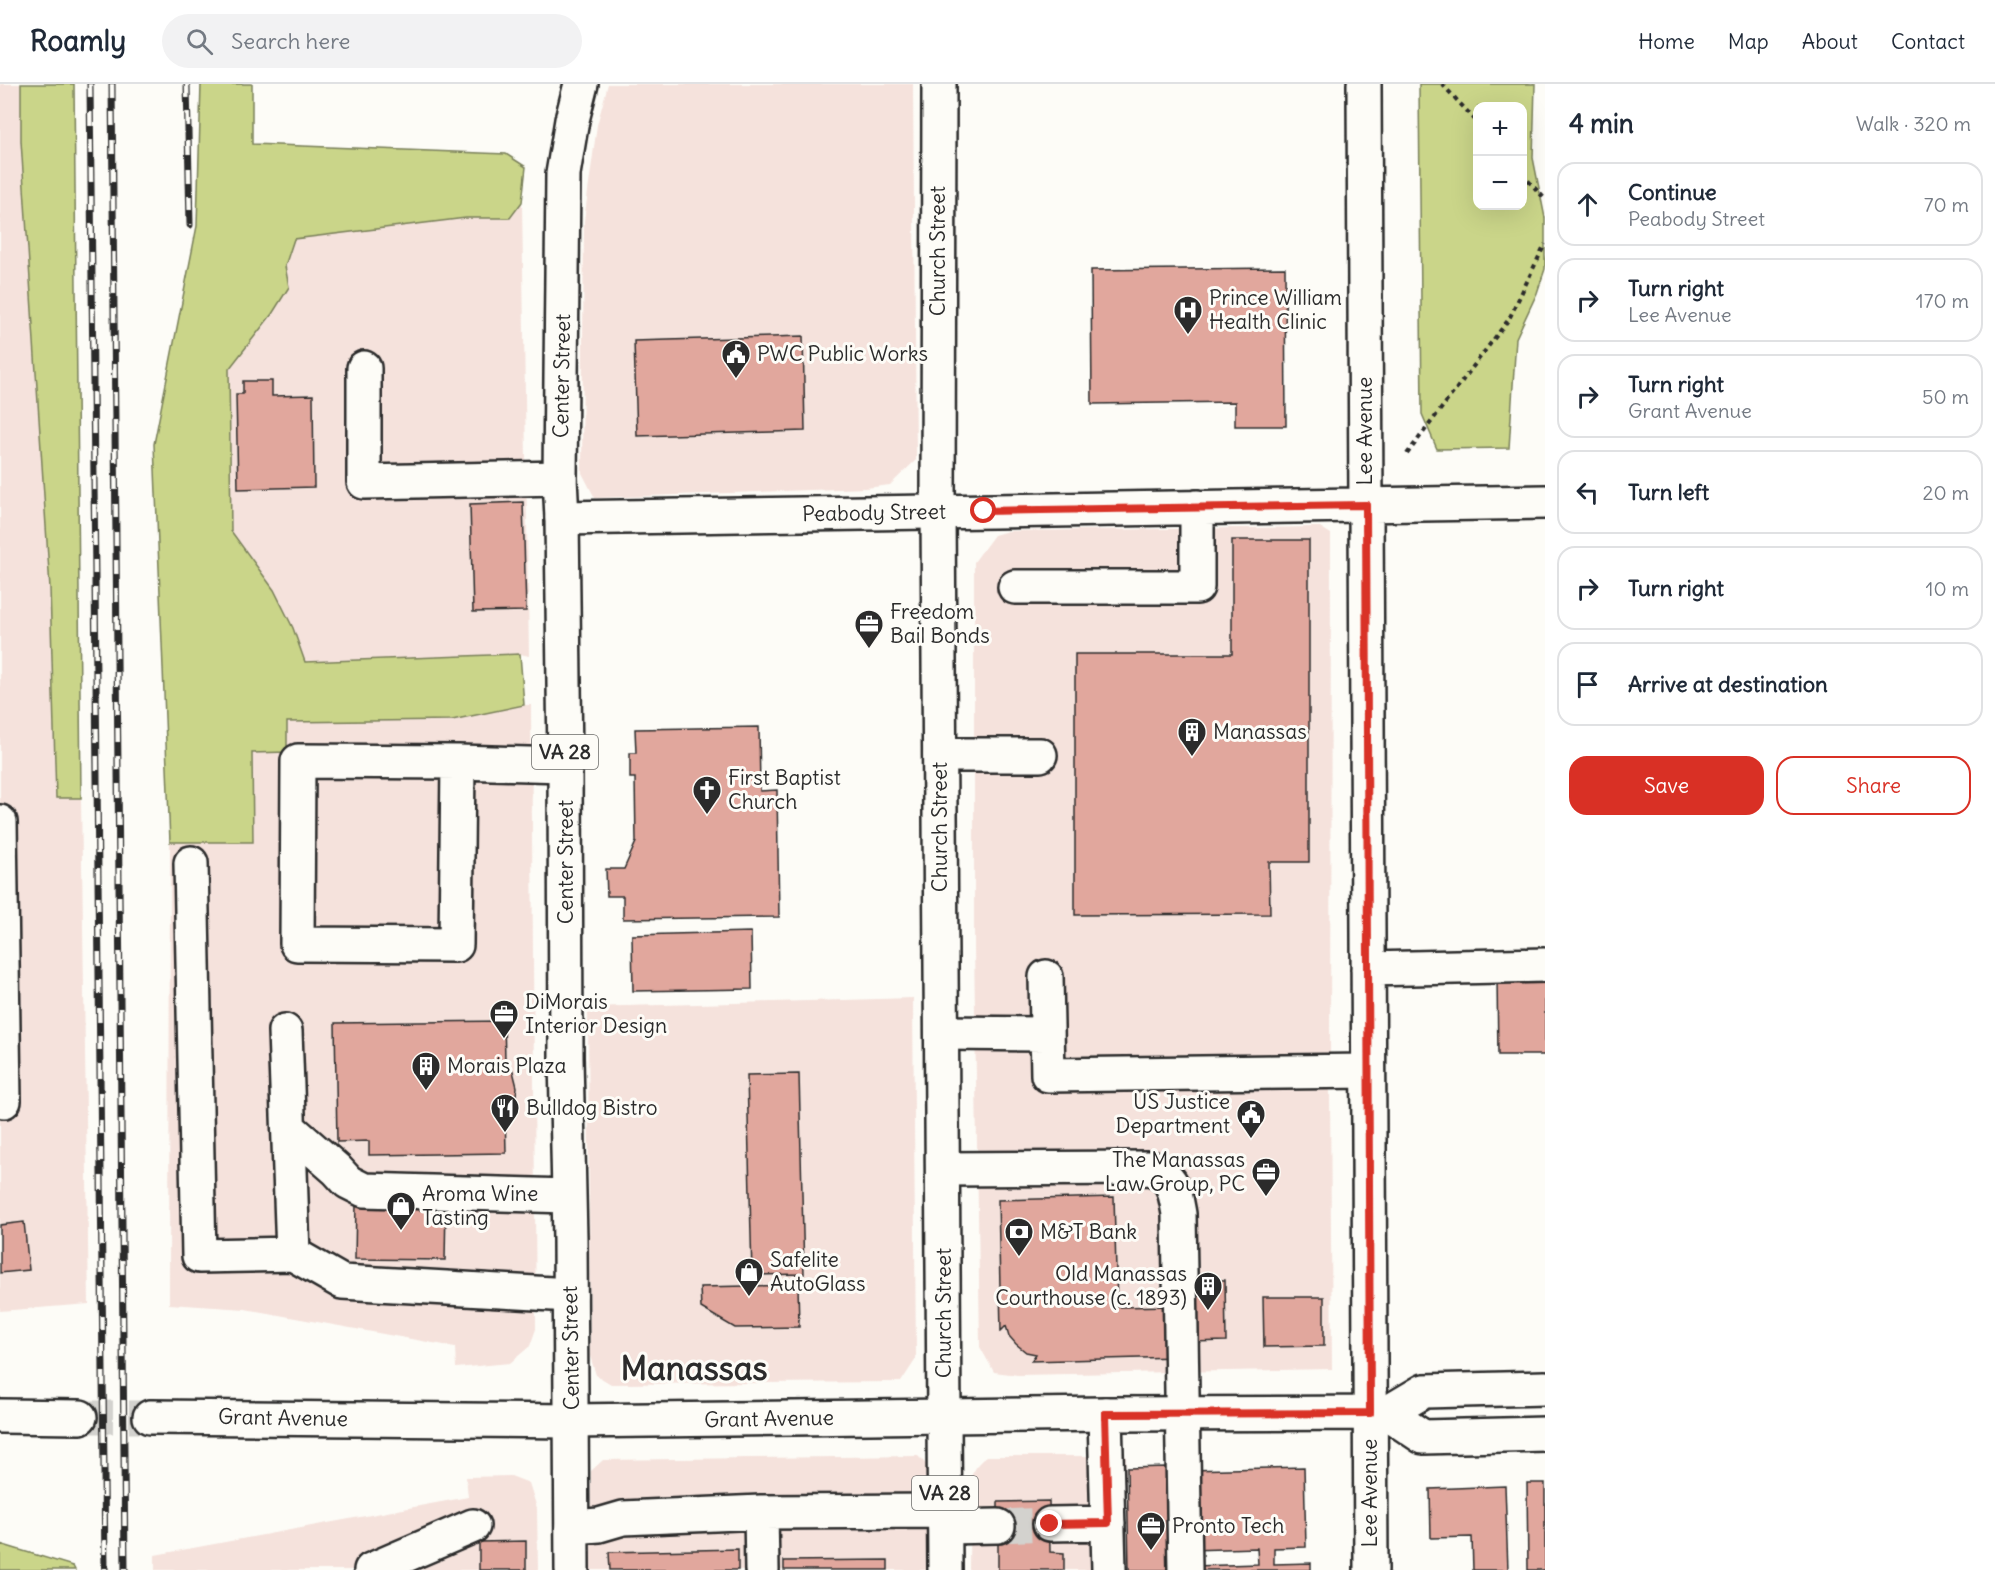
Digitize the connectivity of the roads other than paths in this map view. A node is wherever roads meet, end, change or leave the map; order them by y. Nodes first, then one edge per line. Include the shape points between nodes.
1 (581, 84) edge
2 (939, 84) edge
3 (1364, 84) edge
4 (364, 368) dead end
5 (560, 478) junction
6 (1545, 502) edge
7 (1366, 505) junction
8 (1197, 507) junction
9 (938, 511) junction
10 (562, 518) junction
11 (1016, 587) dead end
12 (940, 754) junction
13 (1040, 755) dead end
14 (458, 762) junction
15 (565, 765) junction
16 (0, 822) edge
17 (191, 863) dead end
18 (1545, 965) edge
19 (1368, 969) junction
20 (1046, 977) dead end
21 (285, 1031) dead end
22 (942, 1033) junction
23 (1047, 1034) junction
24 (1368, 1071) junction
25 (4, 1101) dead end
26 (290, 1128) junction
27 (943, 1168) junction
28 (568, 1196) junction
29 (293, 1254) junction
30 (570, 1295) junction
31 (1545, 1388) edge
32 (1182, 1413) junction
33 (1379, 1413) junction
34 (1105, 1414) junction
35 (0, 1416) edge
36 (945, 1416) junction
37 (80, 1417) tunnel mouth
38 (150, 1417) tunnel mouth
39 (572, 1421) junction
40 (1545, 1434) edge
41 (760, 1512) junction
42 (945, 1519) junction
43 (1108, 1523) junction
44 (1050, 1524) tunnel mouth
45 (473, 1526) dead end
46 (998, 1526) tunnel mouth
47 (572, 1527) junction
48 (371, 1570) edge
49 (572, 1570) edge
50 (762, 1570) edge
51 (945, 1570) edge
52 (1109, 1570) edge
53 (1185, 1570) edge
54 (1371, 1570) edge

1 - 5 main road, Center Street / VA 28 via 563,174
2 - 9 main road, Church Street / VA 28
3 - 7 main road, Lee Avenue
4 - 5 main road via 364,482
5 - 10 main road, Center Street / VA 28
6 - 7 main road, Peabody Street
7 - 8 main road, Peabody Street
7 - 19 main road, Lee Avenue
8 - 9 main road, Peabody Street
8 - 11 main road via 1197,587
9 - 10 main road, Peabody Street
9 - 12 main road, Church Street / VA 28
10 - 15 main road, Center Street / VA 28
12 - 13 main road
12 - 22 main road, Church Street / VA 28
14 - 14 main road via 456,945 297,944 298,761
14 - 15 main road
15 - 28 main road, Center Street / VA 28
16 - 25 main road
17 - 29 main road via 199,1256
18 - 19 main road
19 - 24 main road, Lee Avenue
20 - 23 main road
21 - 26 main road
22 - 23 main road
22 - 27 main road, Church Street / VA 28
23 - 24 main road via 1048,1075
24 - 33 main road, Lee Avenue
26 - 28 main road via 348,1182 364,1190
26 - 29 main road
27 - 32 main road via 1151,1167 1163,1173 1173,1185 1179,1214
27 - 36 main road, Church Street / VA 28
28 - 30 main road, Center Street / VA 28
29 - 30 main road via 342,1282
30 - 39 main road, Center Street / VA 28
31 - 33 main road via 1424,1391
32 - 33 main road, Grant Avenue
32 - 34 main road, Grant Avenue
32 - 53 main road
33 - 40 main road via 1423,1437
33 - 54 main road, Lee Avenue
34 - 36 main road, Grant Avenue
34 - 43 main road
35 - 37 main road
36 - 39 main road, Grant Avenue
36 - 42 main road, Church Street / VA 28
38 - 39 main road, Grant Avenue
39 - 47 main road, Center Street / VA 28
41 - 42 main road
41 - 47 main road via 623,1518
41 - 50 main road
42 - 46 main road
42 - 51 main road, Church Street / VA 28
43 - 44 main road
43 - 52 main road
45 - 48 main road
47 - 49 main road, Center Street / VA 28

